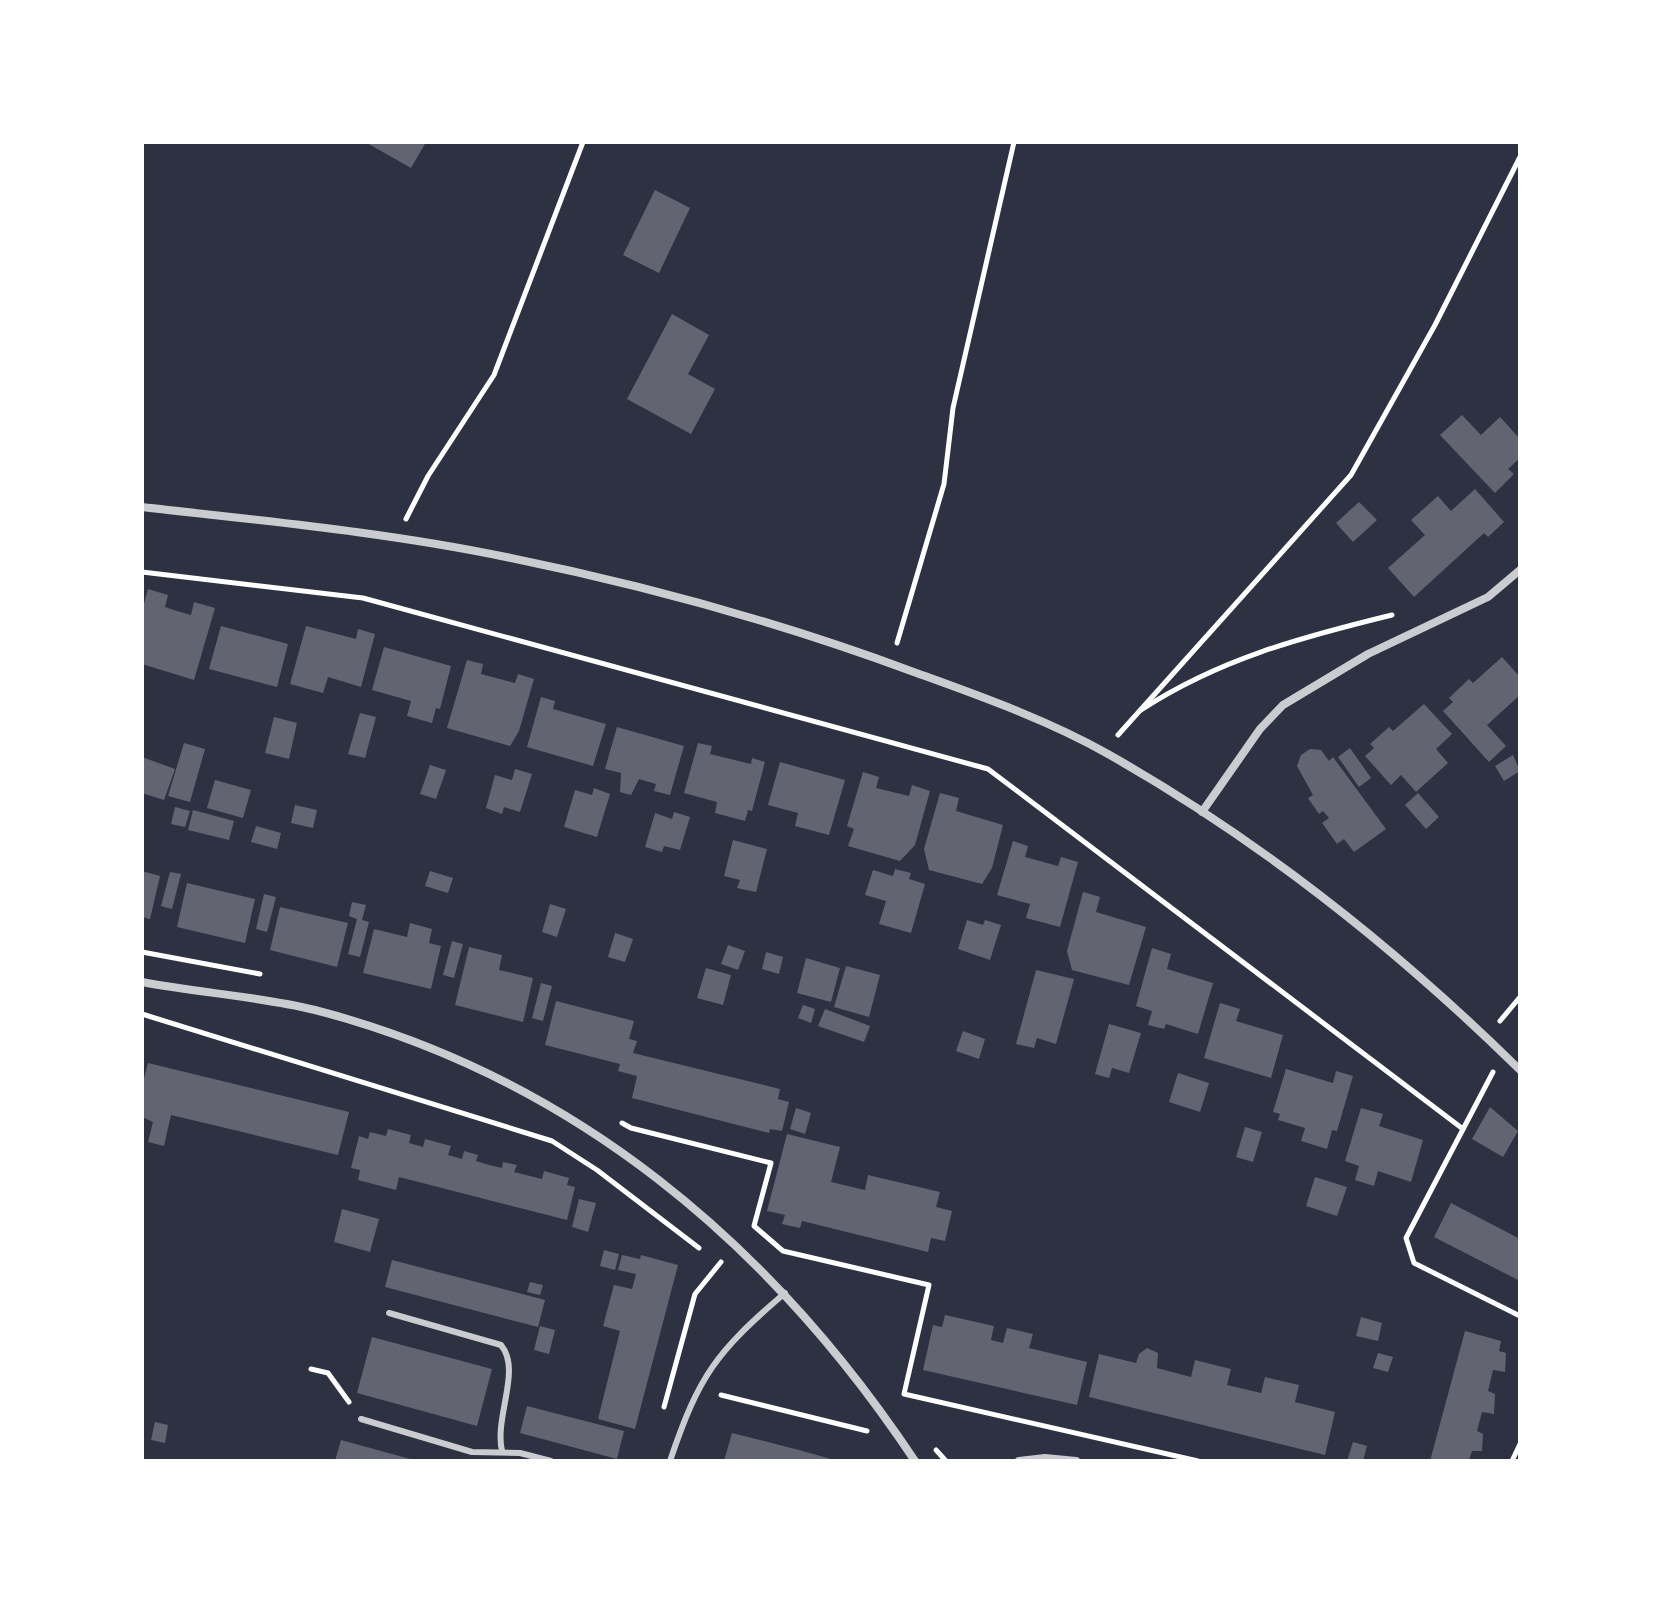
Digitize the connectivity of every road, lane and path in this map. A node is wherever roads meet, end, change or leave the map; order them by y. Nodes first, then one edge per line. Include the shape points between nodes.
1 (583, 142) edge
2 (1014, 142) edge
3 (1520, 157) edge
4 (142, 507) edge
5 (397, 538) junction
6 (1520, 570) edge
7 (142, 572) edge
8 (1406, 612) dead end
9 (891, 664) junction
10 (1133, 715) junction
11 (1105, 752) junction
12 (1202, 812) junction
13 (142, 982) edge
14 (1520, 997) edge
15 (142, 1014) edge
16 (1486, 1037) junction
17 (1503, 1053) junction
18 (1520, 1070) edge
19 (1463, 1129) junction
20 (754, 1226) dead end
21 (738, 1247) junction
22 (719, 1264) junction
23 (728, 1273) dead end
24 (785, 1293) junction
25 (389, 1313) dead end
26 (1520, 1316) edge
27 (311, 1369) dead end
28 (697, 1389) junction
29 (662, 1415) dead end
30 (361, 1419) joint
31 (888, 1421) junction
32 (1520, 1444) edge
33 (502, 1451) junction
34 (551, 1461) edge
35 (670, 1461) edge
36 (915, 1461) edge
37 (1019, 1461) edge
38 (1076, 1461) edge
39 (1512, 1461) edge

1 - 5 path via 494,375 428,476
2 - 9 path via 953,408 944,484
3 - 10 path via 1351,475
4 - 5 street
5 - 9 street via 505,556 729,611
6 - 12 street via 1488,597 1368,654 1283,705
7 - 19 path via 363,598 988,769
8 - 10 path via 1259,650 1183,682
9 - 11 street via 1006,706
10 - 11 path
11 - 12 street
12 - 16 street via 1304,884
13 - 21 street via 315,1010 477,1070 627,1155 690,1202
14 - 16 path
15 - 22 path via 552,1141
16 - 17 street
17 - 18 street
17 - 19 path
19 - 26 path via 1406,1238 1414,1263
20 - 21 path
21 - 22 path
21 - 24 street
22 - 23 path
22 - 29 path via 695,1294
24 - 28 lane via 728,1343
24 - 31 street
25 - 33 lane via 501,1345 510,1372 499,1422
27 - 30 path via 328,1373
28 - 31 path via 870,1432
28 - 35 lane
30 - 33 lane via 472,1452
31 - 36 street
32 - 39 path
33 - 34 lane
37 - 38 street

